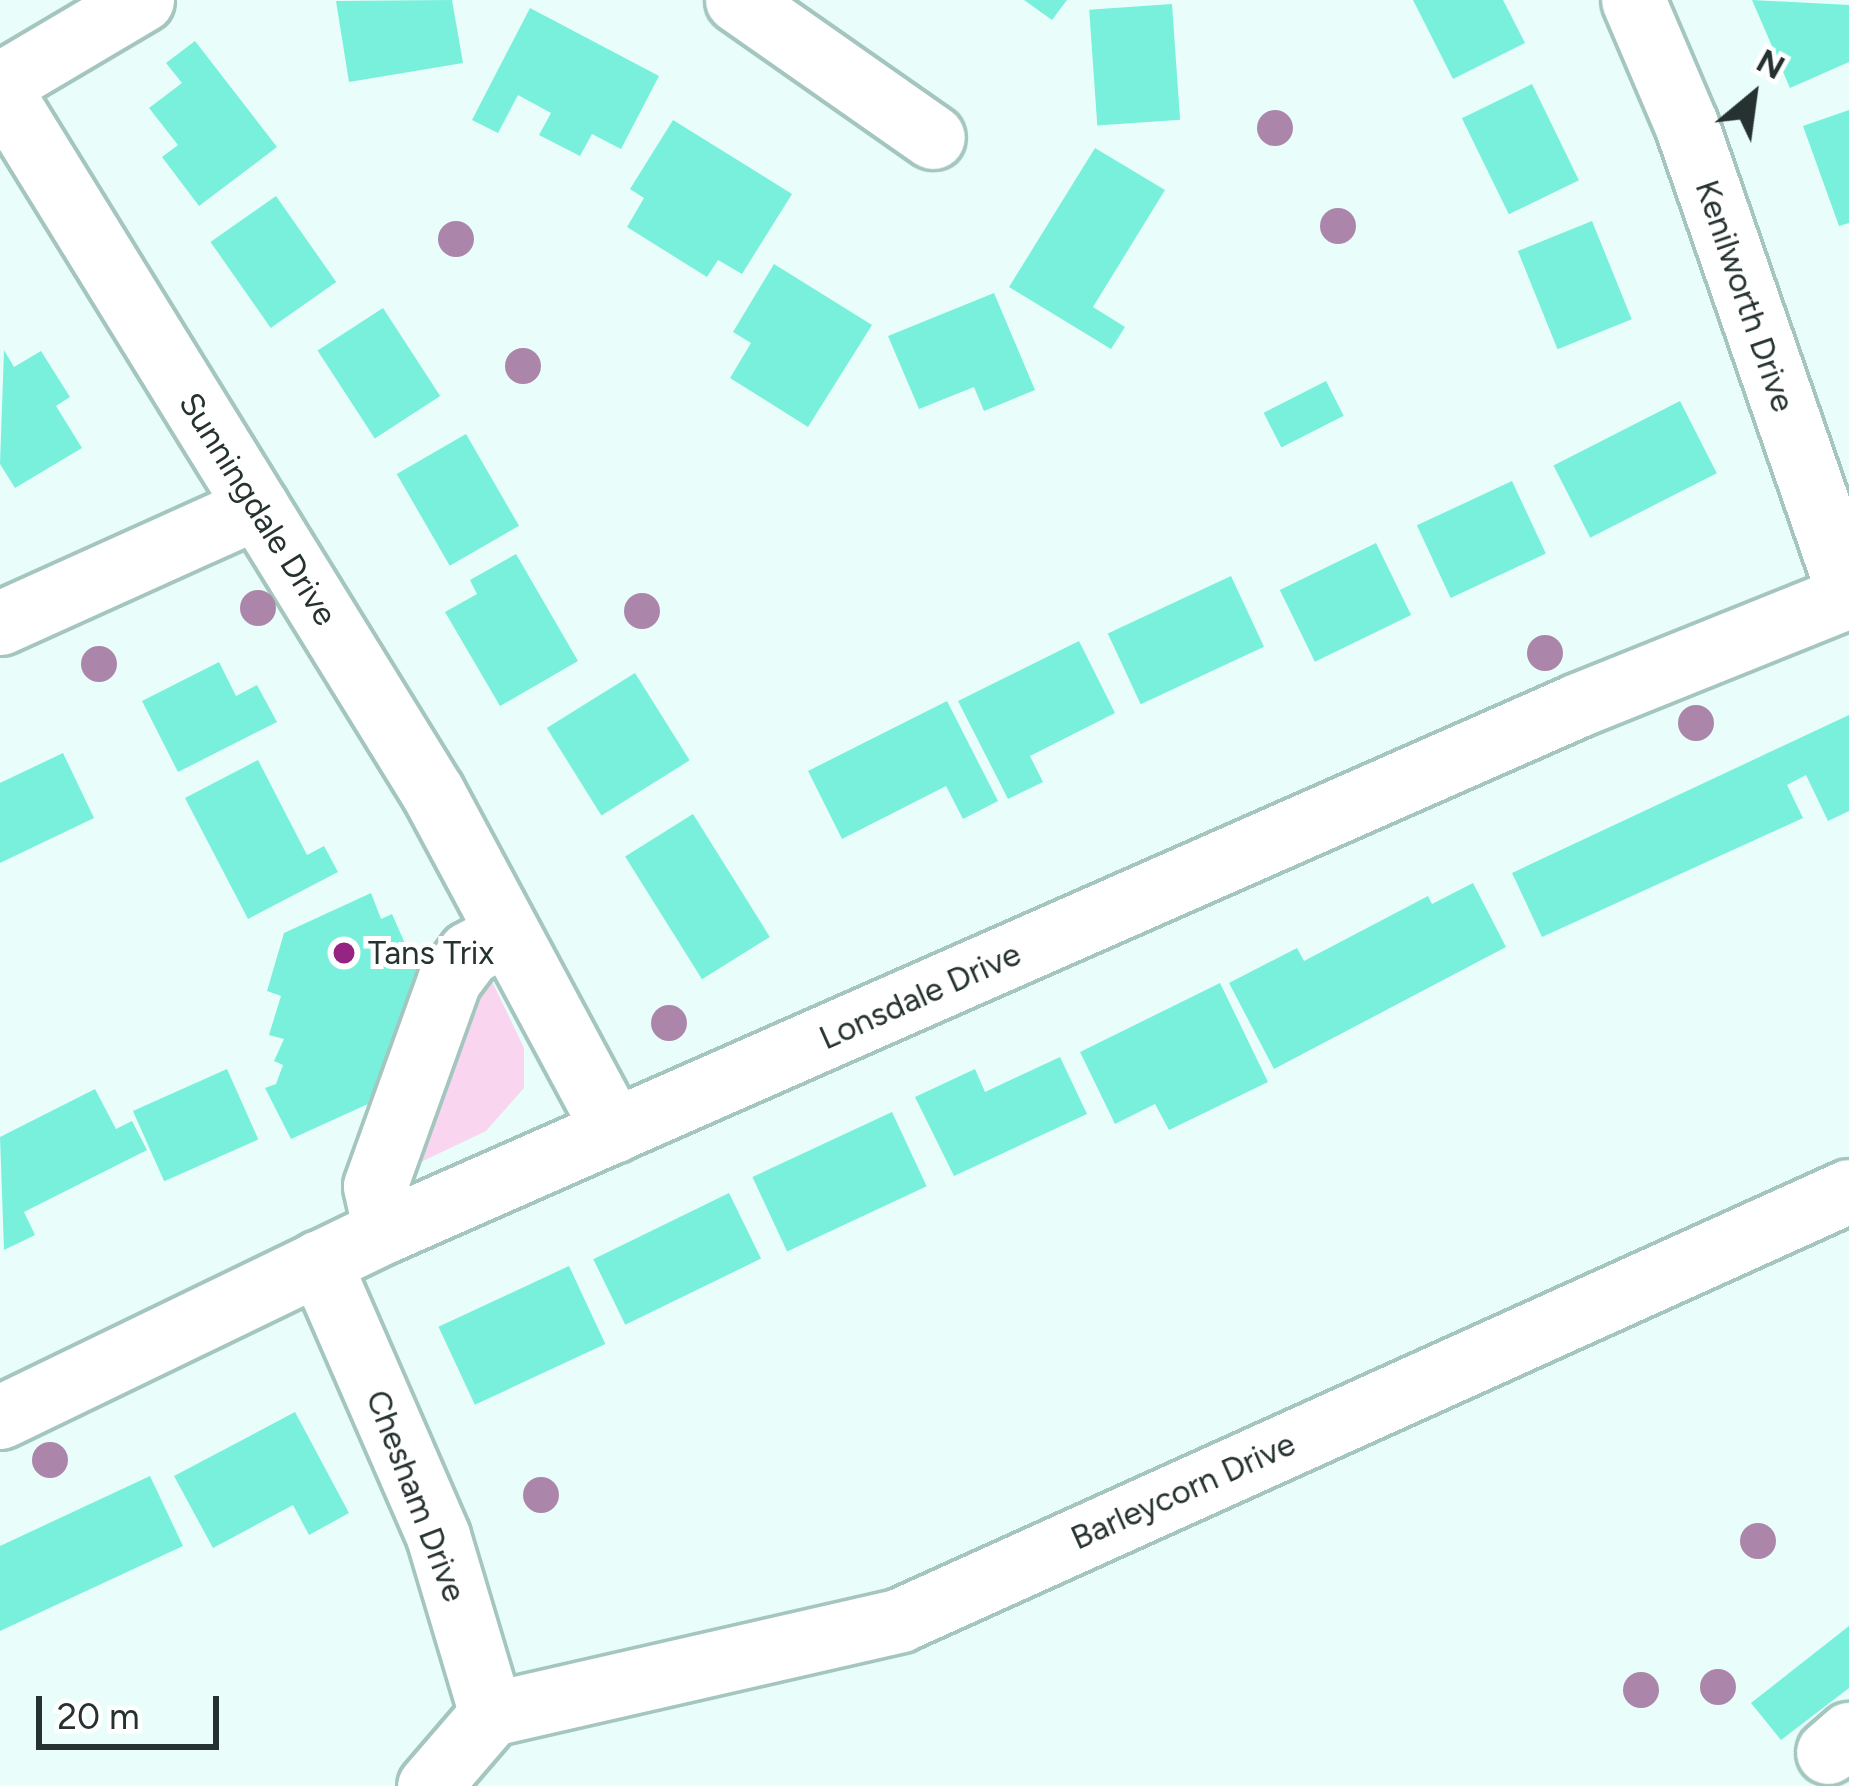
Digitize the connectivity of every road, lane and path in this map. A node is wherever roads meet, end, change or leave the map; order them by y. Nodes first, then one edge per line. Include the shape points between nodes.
1 (142, 0) edge
2 (736, 0) edge
3 (1634, 0) edge
4 (0, 87) edge
5 (934, 137) dead end
6 (256, 507) junction
7 (1849, 596) edge
8 (0, 623) edge
9 (505, 934) junction
10 (614, 1131) junction
11 (1849, 1191) edge
12 (386, 1231) junction
13 (319, 1262) junction
14 (0, 1417) edge
15 (491, 1714) junction
16 (429, 1786) edge

1 - 4 street
2 - 5 street
3 - 7 street, Kenilworth Drive via 1686,124
4 - 6 street, Sunningdale Drive
6 - 8 street
6 - 9 street, Sunningdale Drive via 434,793
7 - 10 street, Lonsdale Drive via 1578,705
9 - 10 street, Sunningdale Drive
9 - 12 street via 469,953 449,980 375,1186
10 - 12 street, Lonsdale Drive
11 - 15 street, Barleycorn Drive via 900,1620
12 - 13 street, Lonsdale Drive
13 - 14 street, Lonsdale Drive
13 - 15 street, Chesham Drive via 439,1536
15 - 16 street

